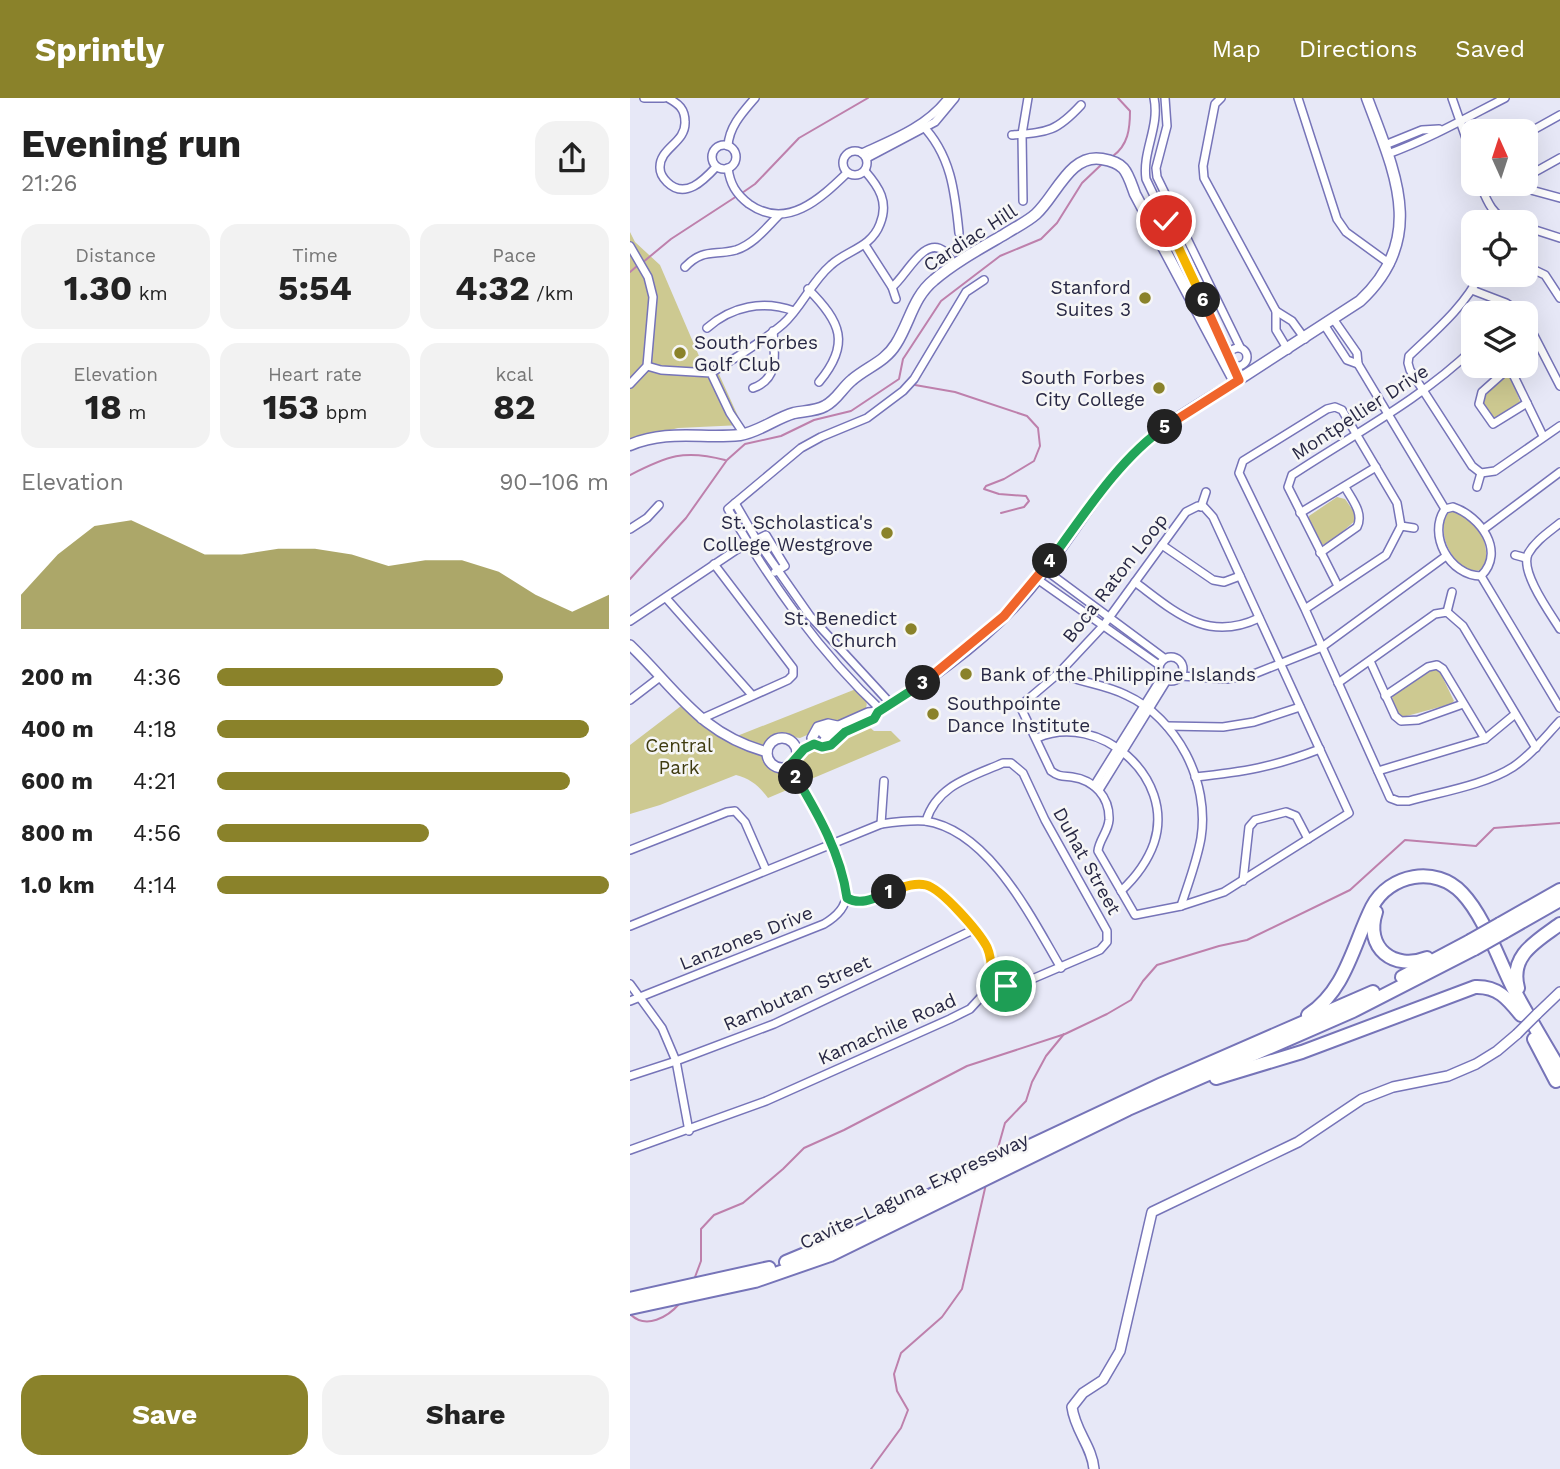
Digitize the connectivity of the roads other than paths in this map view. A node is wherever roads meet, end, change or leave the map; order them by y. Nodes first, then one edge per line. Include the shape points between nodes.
1 (644, 98) edge
2 (666, 98) edge
3 (755, 98) edge
4 (948, 98) edge
5 (955, 98) edge
6 (1028, 98) edge
7 (1154, 98) edge
8 (1165, 98) edge
9 (1221, 98) edge
10 (1298, 98) edge
11 (1367, 98) edge
12 (1452, 98) edge
13 (1505, 98) edge
14 (1082, 105) dead end
15 (1560, 115) edge
16 (1465, 119) edge
17 (1461, 121) joint
18 (923, 126) junction
19 (1538, 127) edge
20 (1022, 134) junction
21 (1012, 135) dead end
22 (728, 146) junction
23 (1386, 149) junction
24 (864, 156) junction
25 (1560, 158) edge
26 (716, 167) junction
27 (728, 168) junction
28 (1538, 170) edge
29 (865, 171) junction
30 (848, 173) junction
31 (1538, 192) edge
32 (1560, 198) edge
33 (1023, 201) dead end
34 (779, 215) junction
35 (1538, 231) edge
36 (959, 233) dead end
37 (1560, 238) edge
38 (865, 245) junction
39 (630, 246) edge
40 (955, 264) junction
41 (1390, 264) junction
42 (685, 267) dead end
43 (1538, 272) edge
44 (984, 280) dead end
45 (892, 287) junction
46 (1474, 287) edge
47 (808, 289) junction
48 (1472, 290) junction
49 (1560, 298) edge
50 (896, 299) dead end
51 (1501, 301) edge
52 (794, 311) junction
53 (1276, 311) junction
54 (1334, 320) junction
55 (1325, 326) junction
56 (707, 328) dead end
57 (773, 331) junction
58 (1305, 339) junction
59 (1538, 343) edge
60 (1240, 348) junction
61 (1288, 350) junction
62 (1229, 353) junction
63 (1247, 360) junction
64 (1461, 360) edge
65 (1358, 364) junction
66 (647, 366) junction
67 (1235, 366) junction
68 (1258, 368) junction
69 (711, 373) junction
70 (1497, 378) edge
71 (1514, 378) edge
72 (1237, 381) junction
73 (819, 382) dead end
74 (630, 384) edge
75 (1560, 386) edge
76 (753, 388) dead end
77 (1424, 391) junction
78 (1527, 403) junction
79 (1390, 414) junction
80 (1560, 426) edge
81 (1356, 433) junction
82 (744, 434) junction
83 (1543, 436) junction
84 (630, 445) edge
85 (1376, 467) junction
86 (1560, 472) edge
87 (1481, 473) junction
88 (1477, 486) dead end
89 (1345, 487) junction
90 (1206, 492) dead end
91 (735, 503) junction
92 (659, 505) dead end
93 (1201, 507) junction
94 (1445, 509) junction
95 (1300, 513) junction
96 (1560, 523) edge
97 (631, 526) edge
98 (1401, 526) junction
99 (1415, 528) dead end
100 (1484, 529) junction
101 (756, 539) junction
102 (748, 543) junction
103 (1162, 545) junction
104 (1320, 553) junction
105 (1515, 555) dead end
106 (1446, 556) junction
107 (1527, 558) junction
108 (714, 564) junction
109 (1044, 569) junction
110 (777, 571) junction
111 (769, 576) junction
112 (1240, 576) junction
113 (1481, 576) junction
114 (1037, 579) junction
115 (1135, 582) junction
116 (1338, 586) junction
117 (1452, 592) dead end
118 (666, 598) junction
119 (1305, 609) junction
120 (1447, 612) junction
121 (1109, 618) junction
122 (1259, 618) junction
123 (630, 621) edge
124 (1103, 626) junction
125 (1560, 629) edge
126 (630, 645) edge
127 (1322, 646) junction
128 (1370, 661) junction
129 (1162, 662) junction
130 (1281, 662) junction
131 (1059, 673) junction
132 (660, 677) junction
133 (1181, 677) junction
134 (1164, 678) junction
135 (1338, 683) junction
136 (752, 695) junction
137 (1385, 696) junction
138 (630, 700) edge
139 (1463, 704) junction
140 (891, 705) junction
141 (1146, 707) junction
142 (1300, 707) junction
143 (1560, 708) edge
144 (880, 711) junction
145 (1514, 715) junction
146 (701, 719) junction
147 (1560, 721) edge
148 (1167, 726) junction
149 (841, 729) junction
150 (1037, 738) junction
151 (819, 739) junction
152 (1485, 739) junction
153 (792, 743) junction
154 (1535, 748) junction
155 (1120, 749) junction
156 (1320, 749) junction
157 (767, 752) junction
158 (796, 755) junction
159 (789, 766) junction
160 (1378, 771) junction
161 (1195, 777) junction
162 (884, 781) dead end
163 (1096, 788) junction
164 (926, 821) junction
165 (881, 824) junction
166 (1308, 839) junction
167 (832, 845) junction
168 (630, 850) edge
169 (766, 870) junction
170 (1243, 881) junction
171 (1560, 890) edge
172 (1121, 891) junction
173 (847, 898) junction
174 (1560, 900) edge
175 (1181, 906) junction
176 (1560, 925) edge
177 (630, 926) edge
178 (1502, 928) junction
179 (973, 930) junction
180 (1472, 945) junction
181 (1061, 968) junction
182 (630, 984) edge
183 (993, 984) junction
184 (1560, 992) edge
185 (639, 998) junction
186 (630, 1001) edge
187 (1528, 1014) junction
188 (1269, 1038) junction
189 (676, 1061) junction
190 (1558, 1075) edge
191 (630, 1076) edge
192 (1164, 1088) junction
193 (690, 1131) junction
194 (630, 1150) edge
195 (971, 1180) junction
196 (742, 1280) junction
197 (630, 1299) edge
198 (630, 1308) edge
199 (1094, 1469) edge

1 - 2 street
2 - 26 street via 679,104 686,128 661,162 663,177 675,188 689,189
3 - 22 street via 738,118
4 - 18 street
5 - 18 street via 935,122
6 - 20 street
7 - 62 street via 1156,125 1146,179
8 - 60 street via 1167,126 1157,177
9 - 53 street via 1215,104 1203,166 1205,178
10 - 41 street via 1337,219 1346,232
11 - 23 main road
12 - 17 street
13 - 16 street
14 - 20 street via 1058,126 1041,134
15 - 19 street
17 - 23 street via 1423,141
18 - 24 street
18 - 36 street via 949,168
20 - 21 street
20 - 33 street
22 - 26 street via 715,149
22 - 27 street via 735,158
23 - 41 main road via 1400,216
24 - 29 street via 868,163
24 - 30 street via 846,155 843,165
25 - 28 street
26 - 27 street
27 - 34 street via 737,193 763,212
29 - 30 street
29 - 38 street via 881,190 883,208 880,224
30 - 34 street via 821,198
31 - 32 street
34 - 42 street via 754,241 735,250 698,255
35 - 37 street
38 - 45 street
38 - 47 street via 832,264
39 - 66 street via 653,297
40 - 45 street via 943,251 928,249
40 - 72 main road, Cardiac Hill via 1038,213 1080,162 1095,158 1116,161
40 - 82 main road, Cardiac Hill via 923,291 880,363 849,383 823,408 794,413
41 - 54 main road via 1372,290
43 - 49 street
44 - 91 street via 966,292 903,391 867,418 801,448
45 - 50 street
46 - 48 street
47 - 52 street
47 - 73 street via 833,316 838,335 833,365
48 - 51 street
48 - 77 street via 1409,356 1410,370
52 - 56 street via 764,304 735,309
52 - 57 street
53 - 58 street via 1292,321
53 - 61 street via 1276,330
54 - 55 main road
54 - 65 street via 1357,353
55 - 58 main road
55 - 65 street via 1347,360
57 - 69 street
57 - 76 street via 772,373
58 - 61 main road
59 - 75 street
60 - 62 street
60 - 63 street
61 - 68 main road
62 - 67 street
63 - 67 street
63 - 68 street
64 - 77 street, Montpellier Drive
65 - 79 street
66 - 69 street
66 - 74 street
67 - 72 street
68 - 72 main road
69 - 82 street
70 - 78 street via 1482,392 1479,404 1493,424
71 - 78 street
72 - 109 street via 1142,446
77 - 79 street, Montpellier Drive
77 - 87 street
78 - 83 street
79 - 81 street, Montpellier Drive
79 - 94 street
80 - 83 street
81 - 85 street
81 - 95 street, Montpellier Drive via 1292,475 1288,487
81 - 119 street via 1342,410 1327,409 1239,467
82 - 84 main road, Cardiac Hill via 666,435
83 - 87 street via 1495,471
85 - 89 street
85 - 98 street via 1397,503
86 - 100 street
87 - 88 street
89 - 95 street
89 - 104 street via 1360,523
90 - 93 street
91 - 101 street
91 - 102 street via 728,509
92 - 97 street via 647,519
93 - 103 street, Boca Raton Loop via 1186,512
93 - 112 street via 1213,517
94 - 100 street via 1469,513
94 - 106 street via 1439,530
95 - 104 street, Montpellier Drive
96 - 107 street via 1533,546
98 - 99 street
98 - 116 street via 1386,555
100 - 113 street via 1491,549 1490,562
101 - 102 street
101 - 110 street
102 - 108 street
102 - 111 street
103 - 112 street via 1213,580 1224,582
103 - 115 street, Boca Raton Loop
104 - 116 street, Montpellier Drive
105 - 107 street
106 - 113 street via 1465,572
106 - 127 street
107 - 125 street via 1532,582
108 - 118 street
108 - 136 street via 793,668 788,680
109 - 114 street
109 - 121 street
110 - 111 street
110 - 140 street via 825,636
111 - 144 street via 817,642
112 - 122 street
113 - 143 street
114 - 124 street
114 - 140 street via 990,629
115 - 121 street, Boca Raton Loop
115 - 122 street via 1187,620 1202,625 1227,628
116 - 119 street
117 - 120 street
118 - 123 street
118 - 136 street
119 - 127 street
120 - 128 street via 1435,614
120 - 145 street via 1463,626
121 - 124 street, Boca Raton Loop
121 - 129 street
122 - 130 street
124 - 129 street
124 - 131 street, Boca Raton Loop
126 - 132 street
127 - 130 street
127 - 135 street
128 - 135 street
128 - 137 street
129 - 133 street via 1172,656 1179,659 1184,669
129 - 134 street
130 - 133 street via 1227,679
130 - 142 street
131 - 141 street via 1126,695
131 - 150 street, Boca Raton Loop via 1020,706
132 - 138 street
132 - 146 street
133 - 134 street via 1175,681
134 - 141 street
135 - 160 street
136 - 146 street
137 - 139 street via 1401,721 1418,720
137 - 139 street via 1437,665
139 - 152 street
140 - 144 street
141 - 148 street
141 - 155 street
142 - 148 street via 1223,727
142 - 156 street
144 - 149 street
145 - 152 street
145 - 154 street
146 - 157 street via 730,739
147 - 154 street
148 - 161 street
149 - 151 street via 831,745 822,747
149 - 151 street via 823,725 815,730
150 - 155 street via 1062,732 1086,734
150 - 163 street, Boca Raton Loop via 1051,771
151 - 153 street
151 - 158 street
152 - 160 street
153 - 157 street via 779,739
153 - 158 street
154 - 160 street via 1511,768 1484,780 1409,801 1390,798
155 - 163 street
155 - 172 street via 1143,773 1157,817 1155,841 1143,868
156 - 161 street via 1281,764
156 - 166 street via 1349,813
157 - 159 street via 772,765
158 - 159 street
159 - 167 street
161 - 175 street via 1201,836
162 - 165 street
163 - 172 street via 1108,808 1109,821 1098,851
164 - 165 street
164 - 181 street via 976,846 999,871
164 - 181 street, Duhat Street via 944,790 1003,763 1012,763 1023,773 1107,931 1107,942 1100,950
165 - 167 street
166 - 170 street
166 - 170 street via 1296,816 1286,812 1255,820 1249,827
167 - 169 street
167 - 173 street
168 - 169 street via 735,811 745,822
169 - 177 street
170 - 175 street
171 - 178 highway
172 - 175 street via 1135,915
173 - 179 street via 861,902 912,885 926,885 940,891
173 - 185 street, Lanzones Drive via 834,918 824,924
174 - 178 highway
176 - 187 highway via 1530,946 1518,962 1516,978
178 - 180 highway, bridge
179 - 183 street via 986,946
179 - 189 street, Rambutan Street via 774,1024
180 - 187 highway via 1402,962 1381,949 1374,934 1374,918 1382,902 1402,886 1428,882 1452,892 1470,914
180 - 188 highway
180 - 192 highway via 1353,1011
181 - 183 street, Duhat Street via 1018,985
182 - 185 street
183 - 193 street, Kamachile Road via 970,1009 950,1019
184 - 187 street
185 - 186 street, Lanzones Drive
185 - 189 street via 662,1027
187 - 188 highway via 1466,898 1444,881 1420,876 1396,883 1378,898 1341,981 1326,1002
187 - 190 highway
187 - 192 highway via 1497,990 1467,988 1302,1052
187 - 199 street, bridge via 1517,1034 1469,1068 1362,1099 1298,1142 1152,1212 1119,1351 1102,1380 1072,1407
188 - 192 highway
189 - 191 street, Rambutan Street
189 - 193 street
192 - 195 highway, Cavite–Laguna Expressway
193 - 194 street, Kamachile Road
195 - 196 highway, Cavite–Laguna Expressway
195 - 196 highway, Cavite–Laguna Expressway via 839,1251 785,1271
196 - 197 highway, Cavite–Laguna Expressway
196 - 198 highway, Cavite–Laguna Expressway

